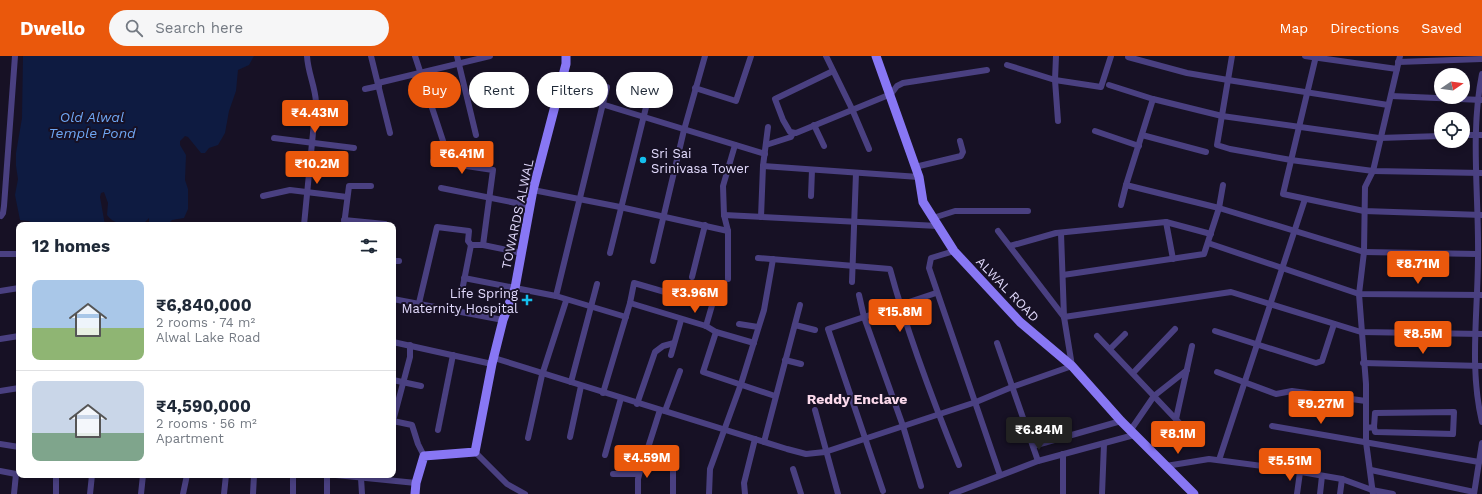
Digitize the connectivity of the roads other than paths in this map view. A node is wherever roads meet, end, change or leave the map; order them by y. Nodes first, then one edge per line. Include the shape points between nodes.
1 (14, 56) edge
2 (307, 56) edge
3 (371, 56) edge
4 (415, 56) edge
5 (457, 56) edge
6 (566, 56) edge
7 (705, 56) edge
8 (751, 56) edge
9 (826, 56) edge
10 (876, 56) edge
11 (1056, 56) edge
12 (1111, 56) edge
13 (1232, 56) edge
14 (1305, 56) edge
15 (486, 57) edge
16 (1128, 57) dead end
17 (1315, 57) edge
18 (1355, 59) edge
19 (1399, 59) edge
20 (1482, 59) edge
21 (459, 63) junction
22 (1006, 65) dead end
23 (1397, 69) junction
24 (833, 70) junction
25 (987, 70) dead end
26 (419, 72) edge
27 (427, 72) edge
28 (564, 72) edge
29 (1482, 74) edge
30 (408, 77) edge
31 (1055, 80) junction
32 (1228, 80) junction
33 (379, 85) junction
34 (1109, 85) dead end
35 (695, 88) junction
36 (365, 89) dead end
37 (1306, 92) junction
38 (890, 94) junction
39 (1391, 96) junction
40 (1153, 99) junction
41 (1479, 100) edge
42 (608, 106) edge
43 (1388, 106) junction
44 (432, 108) edge
45 (555, 108) edge
46 (601, 108) edge
47 (646, 108) edge
48 (852, 109) junction
49 (1222, 116) junction
50 (644, 117) junction
51 (1058, 122) dead end
52 (814, 125) junction
53 (768, 127) dead end
54 (1299, 127) junction
55 (684, 130) junction
56 (1095, 131) dead end
57 (390, 133) dead end
58 (793, 133) junction
59 (1479, 134) edge
60 (476, 135) dead end
61 (1142, 135) junction
62 (1434, 136) edge
63 (274, 138) dead end
64 (1379, 138) junction
65 (960, 140) dead end
66 (311, 142) junction
67 (735, 145) junction
68 (766, 145) junction
69 (824, 146) dead end
70 (1139, 146) junction
71 (354, 148) dead end
72 (869, 149) dead end
73 (1206, 152) dead end
74 (765, 154) junction
75 (1291, 160) junction
76 (433, 161) dead end
77 (446, 163) junction
78 (763, 166) junction
79 (915, 167) junction
80 (812, 170) junction
81 (1373, 171) junction
82 (1479, 172) edge
83 (856, 173) junction
84 (919, 177) junction
85 (1126, 185) junction
86 (1223, 185) dead end
87 (371, 186) dead end
88 (441, 188) dead end
89 (533, 190) junction
90 (308, 193) junction
91 (263, 196) dead end
92 (811, 196) dead end
93 (347, 197) junction
94 (490, 197) junction
95 (579, 199) junction
96 (1305, 199) junction
97 (1121, 205) dead end
98 (531, 206) junction
99 (620, 207) junction
100 (1219, 208) junction
101 (1028, 211) dead end
102 (1364, 211) junction
103 (724, 215) junction
104 (1480, 215) edge
105 (1, 216) edge
106 (664, 216) junction
107 (761, 217) junction
108 (933, 218) junction
109 (304, 222) edge
110 (344, 222) edge
111 (854, 222) junction
112 (1166, 222) junction
113 (705, 226) junction
114 (938, 226) junction
115 (728, 231) junction
116 (998, 231) dead end
117 (1295, 231) junction
118 (1061, 233) junction
119 (1211, 234) junction
120 (1208, 243) junction
121 (471, 244) junction
122 (483, 245) junction
123 (1010, 246) junction
124 (954, 251) junction
125 (1364, 252) junction
126 (522, 253) junction
127 (610, 253) dead end
128 (1, 254) dead end
129 (16, 254) edge
130 (1478, 254) junction
131 (758, 258) dead end
132 (773, 259) junction
133 (1173, 259) junction
134 (654, 261) dead end
135 (853, 265) junction
136 (1281, 268) junction
137 (1063, 275) junction
138 (692, 277) dead end
139 (464, 278) junction
140 (728, 279) dead end
141 (852, 282) dead end
142 (597, 284) dead end
143 (16, 288) edge
144 (515, 288) junction
145 (0, 291) edge
146 (665, 292) dead end
147 (936, 293) junction
148 (1359, 294) junction
149 (859, 295) dead end
150 (1480, 295) edge
151 (461, 296) dead end
152 (556, 296) junction
153 (396, 299) edge
154 (566, 301) junction
155 (713, 302) dead end
156 (419, 303) junction
157 (630, 303) junction
158 (1270, 304) junction
159 (800, 306) dead end
160 (900, 306) junction
161 (592, 308) junction
162 (626, 317) junction
163 (864, 317) junction
164 (1064, 317) junction
165 (503, 320) junction
166 (681, 320) junction
167 (739, 324) dead end
168 (1334, 324) junction
169 (795, 325) junction
170 (706, 326) junction
171 (758, 327) junction
172 (1175, 329) dead end
173 (815, 330) dead end
174 (1215, 331) dead end
175 (716, 332) junction
176 (1361, 332) junction
177 (1125, 334) dead end
178 (1479, 334) edge
179 (16, 336) edge
180 (1097, 336) dead end
181 (0, 339) edge
182 (674, 342) junction
183 (396, 343) edge
184 (754, 343) junction
185 (997, 343) dead end
186 (1257, 344) junction
187 (410, 345) junction
188 (1192, 346) dead end
189 (1110, 349) junction
190 (671, 355) dead end
191 (453, 356) junction
192 (785, 360) junction
193 (493, 361) junction
194 (1363, 363) junction
195 (801, 364) dead end
196 (1072, 366) junction
197 (1479, 366) edge
198 (1187, 370) junction
199 (680, 371) dead end
200 (1217, 372) dead end
201 (1133, 373) junction
202 (542, 375) junction
203 (396, 381) edge
204 (404, 382) junction
205 (571, 382) junction
206 (1244, 382) junction
207 (741, 384) junction
208 (421, 386) dead end
209 (581, 386) junction
210 (1012, 387) junction
211 (16, 388) edge
212 (0, 391) edge
213 (603, 393) junction
214 (775, 396) junction
215 (1154, 396) junction
216 (621, 398) junction
217 (1479, 400) edge
218 (1366, 401) junction
219 (976, 402) junction
220 (637, 404) junction
221 (396, 410) edge
222 (815, 410) dead end
223 (662, 411) junction
224 (939, 415) junction
225 (1176, 419) junction
226 (1121, 421) junction
227 (396, 422) edge
228 (1482, 422) edge
229 (903, 426) junction
230 (1272, 426) dead end
231 (1374, 427) junction
232 (1366, 428) junction
233 (723, 429) junction
234 (438, 430) dead end
235 (1188, 432) dead end
236 (1132, 433) junction
237 (570, 437) dead end
238 (528, 438) dead end
239 (755, 439) junction
240 (866, 439) junction
241 (764, 442) junction
242 (1366, 442) junction
243 (0, 444) edge
244 (1104, 444) junction
245 (1482, 444) edge
246 (1033, 446) junction
247 (16, 447) edge
248 (475, 452) junction
249 (825, 452) junction
250 (1062, 454) junction
251 (605, 455) dead end
252 (424, 456) junction
253 (1219, 460) junction
254 (1038, 461) junction
255 (1479, 462) junction
256 (642, 463) dead end
257 (959, 466) dead end
258 (1166, 466) junction
259 (793, 469) dead end
260 (1371, 470) junction
261 (0, 471) edge
262 (1300, 472) junction
263 (613, 474) dead end
264 (639, 474) junction
265 (1000, 475) junction
266 (1322, 476) junction
267 (1479, 477) edge
268 (56, 478) edge
269 (92, 478) edge
270 (143, 478) edge
271 (186, 478) edge
272 (226, 478) edge
273 (254, 478) edge
274 (293, 478) edge
275 (328, 478) edge
276 (361, 478) joint
277 (383, 478) edge
278 (1342, 479) junction
279 (416, 483) junction
280 (921, 486) dead end
281 (883, 492) dead end
282 (1373, 492) edge
283 (1474, 493) edge
284 (14, 494) edge
285 (56, 494) edge
286 (90, 494) edge
287 (140, 494) edge
288 (183, 494) edge
289 (224, 494) edge
290 (253, 494) edge
291 (293, 494) edge
292 (327, 494) edge
293 (362, 494) edge
294 (415, 494) edge
295 (525, 494) edge
296 (638, 494) edge
297 (673, 494) edge
298 (709, 494) edge
299 (745, 494) edge
300 (801, 494) edge
301 (838, 494) edge
302 (952, 494) edge
303 (1064, 494) edge
304 (1102, 494) edge
305 (1194, 494) edge
306 (1297, 494) edge
307 (1320, 494) edge
308 (1340, 494) edge
309 (1392, 494) edge

1 - 105 street via 4,206
2 - 66 street via 316,102
3 - 33 street
4 - 26 street
5 - 21 street
6 - 28 main road, TOWARDS ALWAL
7 - 35 street
8 - 35 street via 736,101
9 - 24 street
10 - 38 main road, ALWAL ROAD
11 - 31 street
12 - 31 street via 1101,87
13 - 32 street
14 - 17 street
15 - 21 street
16 - 32 street via 1187,73
17 - 18 street
17 - 37 street
18 - 23 street
19 - 20 street
19 - 23 street
21 - 27 street
21 - 60 street
22 - 31 street
23 - 39 street
24 - 48 street
24 - 58 street via 776,99 785,124
25 - 38 street via 903,83
29 - 41 street
30 - 33 street
31 - 51 street
32 - 37 street
32 - 49 street
33 - 36 street
33 - 57 street
34 - 40 street
35 - 55 street
37 - 43 street
37 - 54 street
38 - 48 street
38 - 79 main road, ALWAL ROAD
39 - 41 street
39 - 43 street
40 - 49 street
40 - 61 street
41 - 59 street
42 - 50 street
43 - 64 street
44 - 77 street via 445,147
45 - 89 main road, TOWARDS ALWAL
46 - 95 street
47 - 50 street
48 - 52 street
48 - 72 street
49 - 54 street
49 - 75 street via 1217,145
50 - 55 street
50 - 99 street
52 - 58 street
52 - 69 street
53 - 68 street
54 - 64 street
54 - 75 street
55 - 67 street
55 - 106 street
56 - 70 street
58 - 68 street via 791,137
59 - 82 street
61 - 70 street
61 - 73 street
62 - 64 street
63 - 66 street
64 - 81 street
65 - 79 street via 963,152 961,156
66 - 71 street
66 - 90 street
67 - 74 street
67 - 103 street via 723,186
68 - 74 street
70 - 85 street
74 - 78 street
75 - 81 street
75 - 96 street via 1283,194
76 - 77 street
77 - 94 street via 493,170
78 - 80 street
78 - 107 street
79 - 84 main road, ALWAL ROAD
80 - 83 street
80 - 92 street
81 - 82 street
81 - 102 street via 1365,187
82 - 104 street
83 - 84 street
83 - 111 street
84 - 108 main road, ALWAL ROAD via 923,202
85 - 97 street
85 - 100 street
86 - 100 street
87 - 93 street via 348,186
88 - 94 street
89 - 95 street
89 - 98 main road, TOWARDS ALWAL
90 - 91 street via 290,190
90 - 93 street
90 - 109 street
93 - 110 street
94 - 98 street
94 - 122 street
95 - 99 street
95 - 152 street
96 - 102 street
96 - 117 street
98 - 126 main road, TOWARDS ALWAL
99 - 106 street
99 - 127 street
100 - 117 street
100 - 119 street
101 - 108 street via 955,211
102 - 104 street
102 - 125 street
103 - 107 street
103 - 115 street
104 - 130 street
106 - 113 street
106 - 134 street
107 - 111 street
108 - 114 main road, ALWAL ROAD
111 - 114 street
111 - 135 street
112 - 118 street
112 - 119 street
112 - 133 street
113 - 115 street
113 - 138 street
114 - 124 main road, ALWAL ROAD
115 - 140 street
116 - 123 street
117 - 125 street
117 - 136 street
118 - 123 street
118 - 137 street
119 - 120 street
120 - 133 street via 1204,254
120 - 136 street
121 - 122 street
121 - 139 street
121 - 156 street via 468,241 469,231 436,227
122 - 126 street
123 - 164 street
124 - 147 street via 931,258 929,268
124 - 196 main road, ALWAL ROAD via 1020,322
125 - 130 street
125 - 148 street
126 - 144 main road, TOWARDS ALWAL
128 - 129 street
130 - 150 street
131 - 132 street
132 - 135 street
132 - 171 street via 764,310
133 - 137 street
135 - 141 street
135 - 160 street via 890,269
136 - 148 street
136 - 158 street
137 - 164 street
139 - 144 street
139 - 151 street
142 - 161 street
143 - 145 street
144 - 152 street
144 - 165 main road, TOWARDS ALWAL
146 - 157 street via 634,283
147 - 160 street
147 - 219 street
148 - 150 street
148 - 176 street
149 - 163 street
150 - 178 street
152 - 154 street
153 - 156 street
154 - 161 street
154 - 202 street
155 - 170 street
156 - 165 street
157 - 162 street
157 - 166 street
158 - 164 street via 1231,292
158 - 168 street
158 - 186 street
159 - 169 street
160 - 163 street
160 - 224 street
161 - 162 street
161 - 205 street
162 - 213 street
163 - 229 street
163 - 240 street via 828,329
164 - 196 street
165 - 193 main road, TOWARDS ALWAL
166 - 170 street
166 - 182 street
167 - 171 street
168 - 176 street
168 - 186 street via 1322,360 1319,362
169 - 173 street
169 - 192 street
170 - 175 street
171 - 184 street
172 - 201 street
174 - 186 street
175 - 184 street
175 - 207 street via 703,372
176 - 178 street
176 - 194 street
177 - 189 street
178 - 197 street
179 - 181 street
180 - 189 street
182 - 190 street
182 - 220 street via 655,352
183 - 187 street
184 - 207 street
185 - 210 street
186 - 206 street
187 - 191 street
187 - 204 street
188 - 198 street
189 - 201 street
191 - 193 street
191 - 234 street
192 - 195 street
192 - 214 street
193 - 202 street
193 - 248 main road, TOWARDS ALWAL
194 - 197 street
194 - 218 street
196 - 210 street
196 - 226 main road, ALWAL ROAD
197 - 217 street
198 - 215 street
198 - 225 street
199 - 223 street
200 - 206 street
201 - 215 street
202 - 205 street
202 - 238 street
203 - 204 street
204 - 208 street
204 - 221 street
205 - 209 street
206 - 218 street via 1276,394 1292,391
206 - 253 street
207 - 214 street
207 - 233 street
209 - 213 street
209 - 237 street
210 - 219 street
210 - 246 street
211 - 212 street
213 - 216 street
214 - 241 street
215 - 225 street
215 - 236 street
216 - 220 street
216 - 251 street
217 - 228 street
218 - 232 street
219 - 224 street
219 - 265 street
220 - 223 street
222 - 249 street
223 - 233 street
223 - 297 street via 646,454 673,461
224 - 229 street
224 - 257 street
225 - 235 street
226 - 236 main road, ALWAL ROAD
226 - 246 street
227 - 252 street via 412,425
229 - 240 street
229 - 280 street
230 - 242 street
231 - 231 street via 1375,413 1454,412 1453,434 1375,432
231 - 232 street
232 - 242 street
233 - 239 street
233 - 298 street via 710,469
236 - 244 street
236 - 258 main road, ALWAL ROAD
239 - 241 street
239 - 299 street via 744,483
240 - 249 street
240 - 281 street
241 - 249 street via 806,454
242 - 255 street
242 - 260 street
243 - 247 street
244 - 250 street
244 - 304 street
245 - 255 street
246 - 254 street
248 - 252 main road
248 - 295 street via 507,484
249 - 301 street
250 - 254 street
250 - 303 street
252 - 279 main road
253 - 258 street via 1209,459
253 - 262 street
254 - 265 street
255 - 267 street
256 - 264 street
258 - 305 main road, ALWAL ROAD
259 - 300 street
260 - 282 street
260 - 283 street
261 - 284 street via 16,474
262 - 266 street
262 - 306 street
263 - 264 street
264 - 296 street
265 - 302 street
266 - 278 street
266 - 307 street
267 - 283 street
268 - 285 street
269 - 286 street
270 - 287 street
271 - 288 street
272 - 289 street
273 - 290 street
274 - 291 street
275 - 292 street
276 - 277 street
276 - 293 street
277 - 279 street
278 - 282 street
278 - 308 street
279 - 294 main road
282 - 309 street

